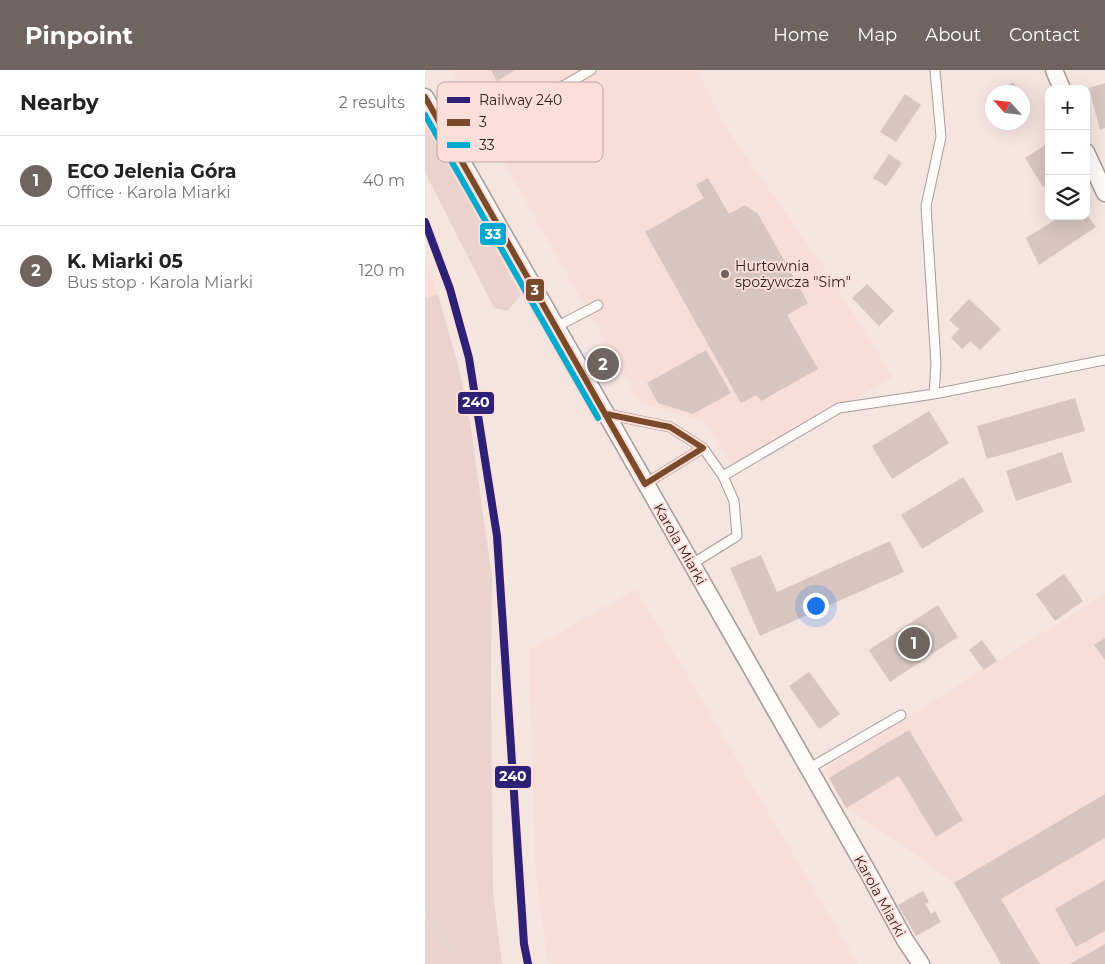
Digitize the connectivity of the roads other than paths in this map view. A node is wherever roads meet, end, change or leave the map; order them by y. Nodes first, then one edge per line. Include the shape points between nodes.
1 (591, 70) edge
2 (935, 70) edge
3 (1054, 70) edge
4 (570, 82) edge
5 (1060, 85) edge
6 (425, 97) edge
7 (437, 118) edge
8 (1090, 161) edge
9 (462, 162) edge
10 (1105, 193) edge
11 (598, 305) dead end
12 (556, 327) junction
13 (1105, 360) edge
14 (934, 394) junction
15 (606, 414) junction
16 (703, 448) junction
17 (723, 476) junction
18 (645, 484) junction
19 (692, 564) junction
20 (901, 715) dead end
21 (808, 769) junction
22 (921, 964) edge

1 - 4 lane
2 - 14 lane via 941,137 925,206 936,364
3 - 5 street
6 - 7 street, Karola Miarki
8 - 10 street
9 - 12 street, Karola Miarki
11 - 12 lane
12 - 15 street, Karola Miarki
13 - 14 lane
14 - 17 lane via 839,408
15 - 16 lane via 670,427
15 - 18 street, Karola Miarki
16 - 17 lane
16 - 18 lane
17 - 19 lane via 734,501 737,536
18 - 19 street, Karola Miarki
19 - 21 street, Karola Miarki
20 - 21 lane
21 - 22 street, Karola Miarki

